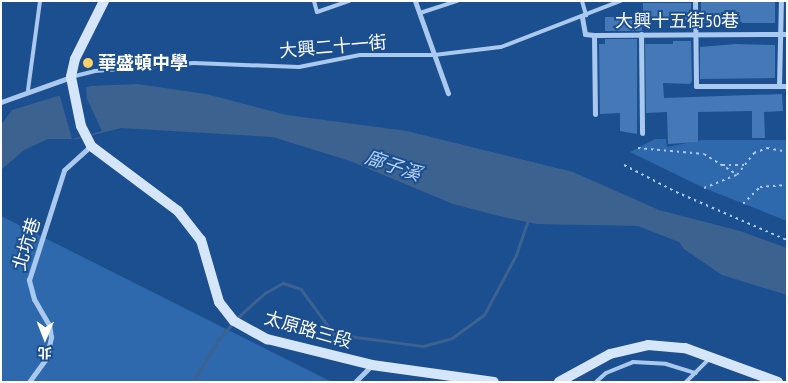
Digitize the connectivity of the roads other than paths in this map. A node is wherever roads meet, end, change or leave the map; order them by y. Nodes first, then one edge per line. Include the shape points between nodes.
1 (40, 1) edge
2 (104, 1) edge
3 (314, 1) edge
4 (349, 1) edge
5 (415, 1) edge
6 (457, 1) edge
7 (582, 1) edge
8 (620, 1) edge
9 (695, 1) edge
10 (781, 1) edge
11 (420, 13) junction
12 (584, 16) junction
13 (641, 34) junction
14 (696, 34) junction
15 (780, 34) junction
16 (787, 34) edge
17 (594, 35) junction
18 (434, 55) junction
19 (71, 81) junction
20 (779, 86) junction
21 (787, 86) edge
22 (28, 90) junction
23 (448, 93) dead end
24 (1, 102) edge
25 (595, 114) dead end
26 (642, 134) dead end
27 (90, 143) junction
28 (710, 358) junction
29 (372, 365) junction
30 (696, 373) junction
31 (29, 382) edge
32 (355, 382) edge
33 (494, 382) edge
34 (559, 382) edge
35 (596, 382) edge
36 (686, 382) edge
37 (757, 382) edge
38 (778, 382) edge

1 - 22 lane
2 - 19 main road via 75,59
3 - 4 lane via 317,12
5 - 11 street
6 - 11 lane
7 - 12 lane
8 - 12 lane, 大興二十一街
9 - 14 street
10 - 15 street
11 - 18 street
12 - 17 street, 大興十五街50巷 via 585,34
12 - 18 lane, 大興二十一街 via 501,47
13 - 14 street, 大興十五街50巷
13 - 17 street, 大興十五街50巷
13 - 26 street
14 - 15 street, 大興十五街50巷
14 - 20 street via 696,86
15 - 16 street, 大興十五街50巷
15 - 20 street
17 - 25 street
18 - 19 lane, 大興二十一街 via 360,55 299,67 194,63 95,71
18 - 23 street
19 - 22 street
19 - 27 main road via 78,116
20 - 21 street
22 - 24 street
27 - 29 main road, 太原路三段 via 178,211 201,240 219,302 237,323 267,338
27 - 31 street, 北坑巷 via 64,170 29,280 51,337 46,359
28 - 30 lane
28 - 34 main road via 685,348 648,345 610,354
28 - 37 main road
28 - 38 main road
29 - 32 street
29 - 33 main road, 太原路三段
30 - 35 lane via 666,364 633,362 606,373
30 - 36 lane

